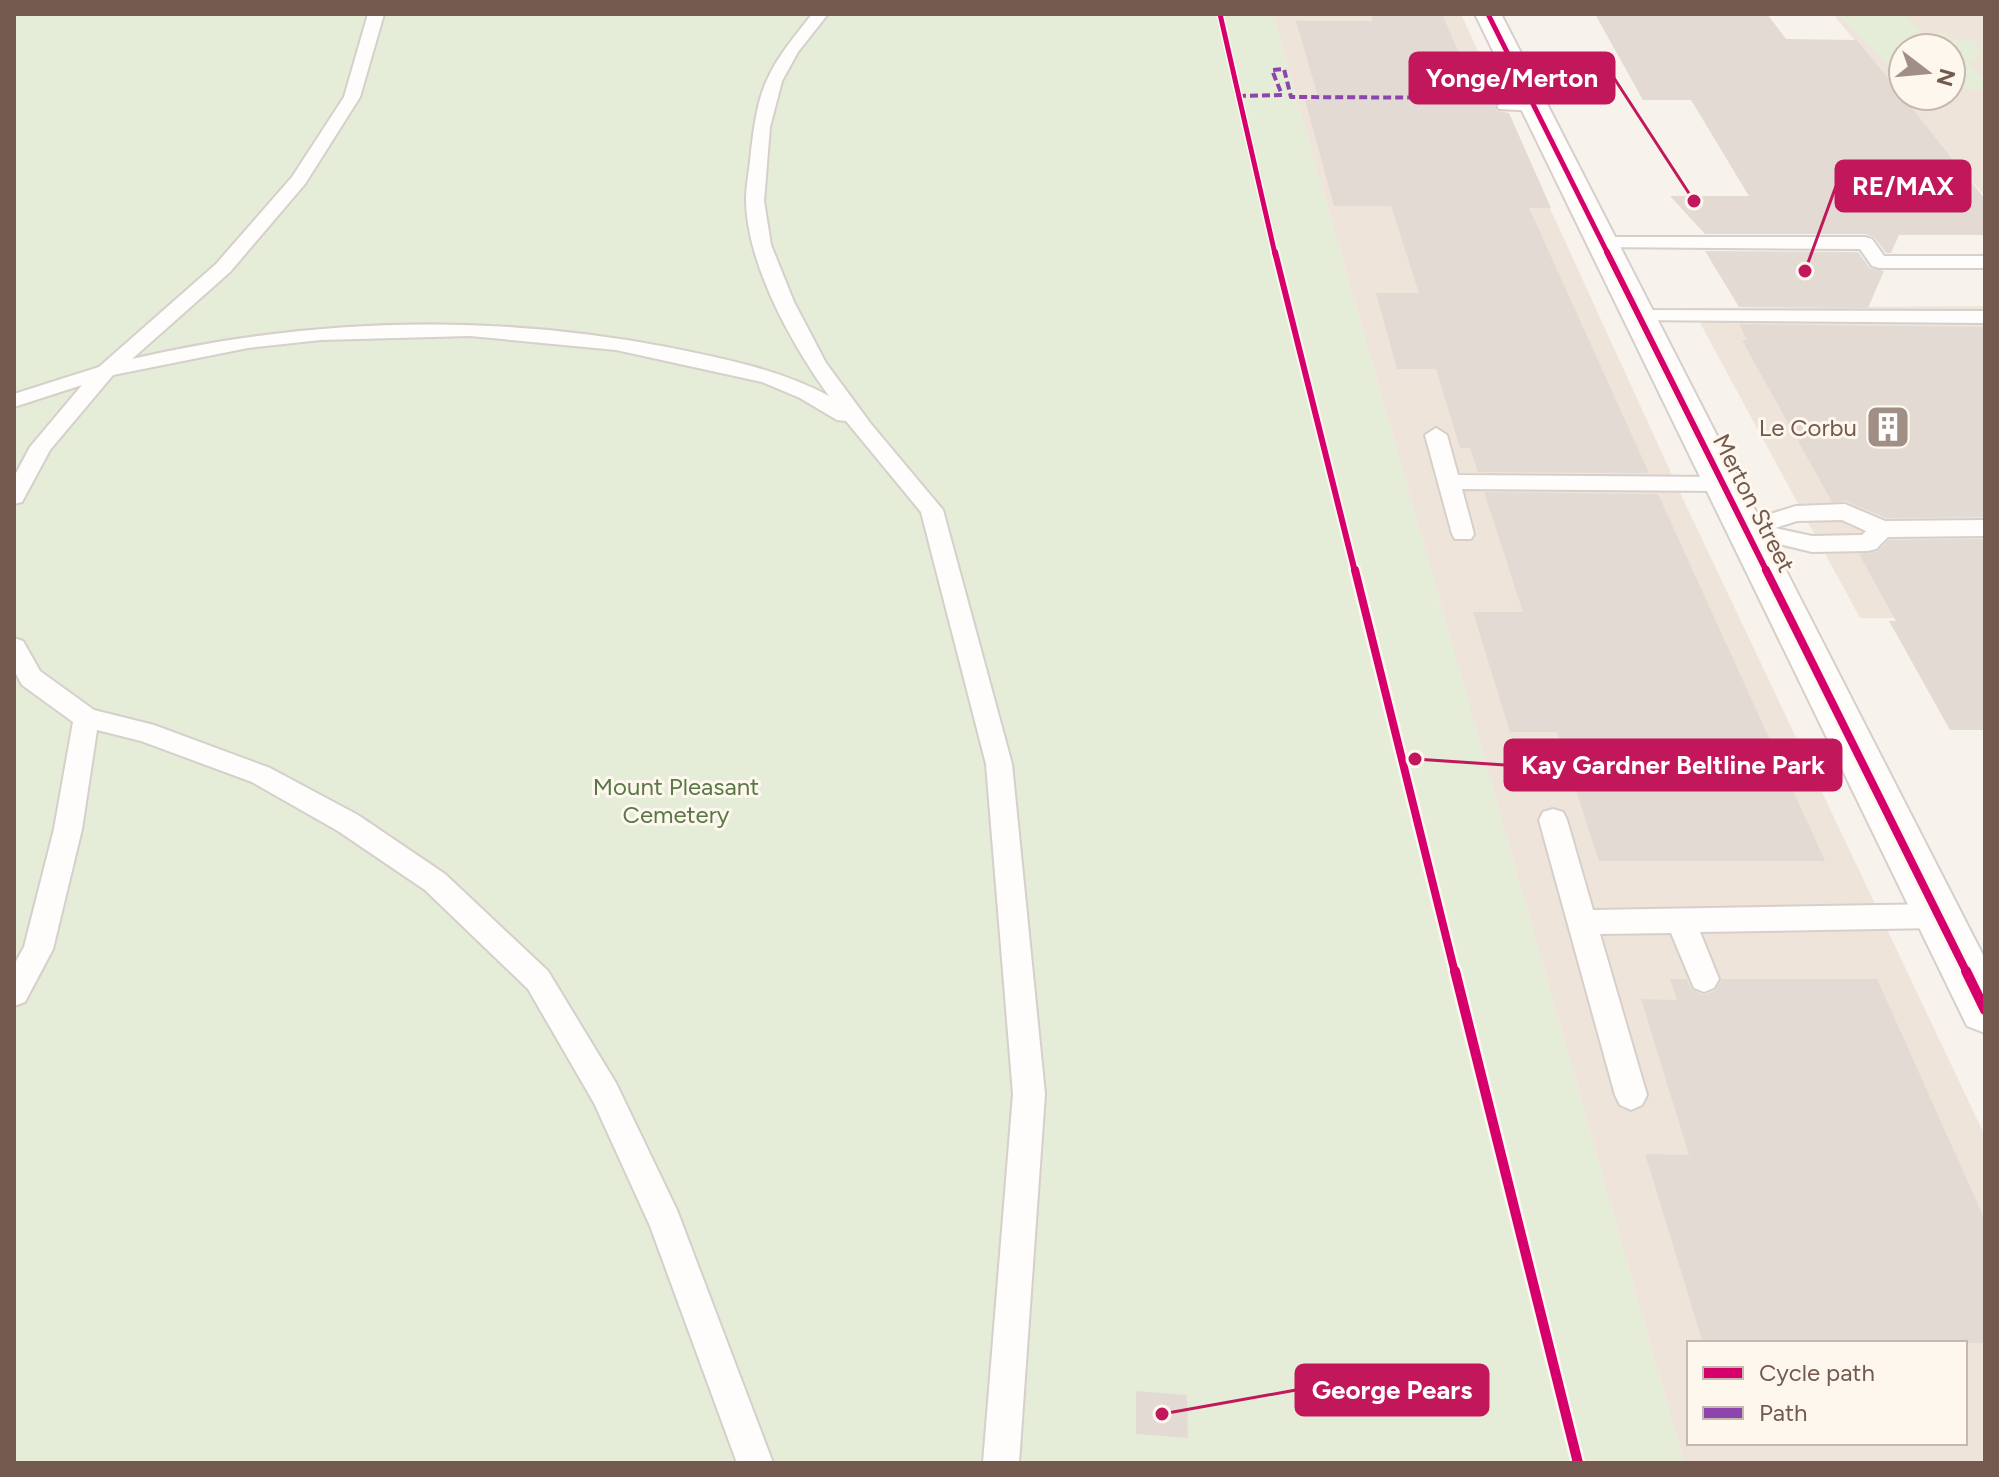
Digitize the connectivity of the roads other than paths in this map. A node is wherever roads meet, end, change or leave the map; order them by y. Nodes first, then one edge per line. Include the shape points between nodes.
1 (376, 14) edge
2 (820, 14) edge
3 (1488, 14) edge
4 (1602, 243) junction
5 (1985, 262) edge
6 (1638, 316) junction
7 (1985, 317) edge
8 (106, 371) junction
9 (14, 401) edge
10 (863, 429) junction
11 (1436, 435) dead end
12 (1449, 482) junction
13 (1720, 484) junction
14 (14, 497) edge
15 (1985, 528) edge
16 (1745, 529) junction
17 (1463, 534) dead end
18 (14, 647) edge
19 (86, 718) junction
20 (1553, 820) dead end
21 (1936, 916) junction
22 (1680, 919) junction
23 (1582, 922) junction
24 (1704, 979) dead end
25 (14, 993) edge
26 (1985, 1010) edge
27 (1631, 1095) dead end
28 (755, 1463) edge
29 (1001, 1463) edge

1 - 8 lane via 352,97 299,180 223,268
2 - 10 lane via 774,81 762,127 755,201 762,245 784,302 816,364
3 - 4 street, Merton Street via 1520,106
4 - 5 lane via 1865,243 1879,262
4 - 6 street, Merton Street
6 - 7 lane
6 - 13 street, Merton Street
8 - 9 lane
8 - 10 lane via 281,339 379,331 590,337 756,372 818,396
8 - 14 lane via 41,447
10 - 29 lane via 932,510 999,764 1029,1094
11 - 12 lane
12 - 13 lane
12 - 17 lane
13 - 16 street, Merton Street
15 - 16 lane via 1882,529 1845,512 1796,514
16 - 21 street, Merton Street
18 - 19 lane via 31,678
19 - 25 lane via 68,829 38,949
19 - 28 lane via 145,732 261,775 348,823 435,882 538,980 605,1093 665,1222
20 - 23 lane
21 - 22 lane
21 - 26 street, Merton Street
22 - 23 lane
22 - 24 lane
23 - 27 lane

